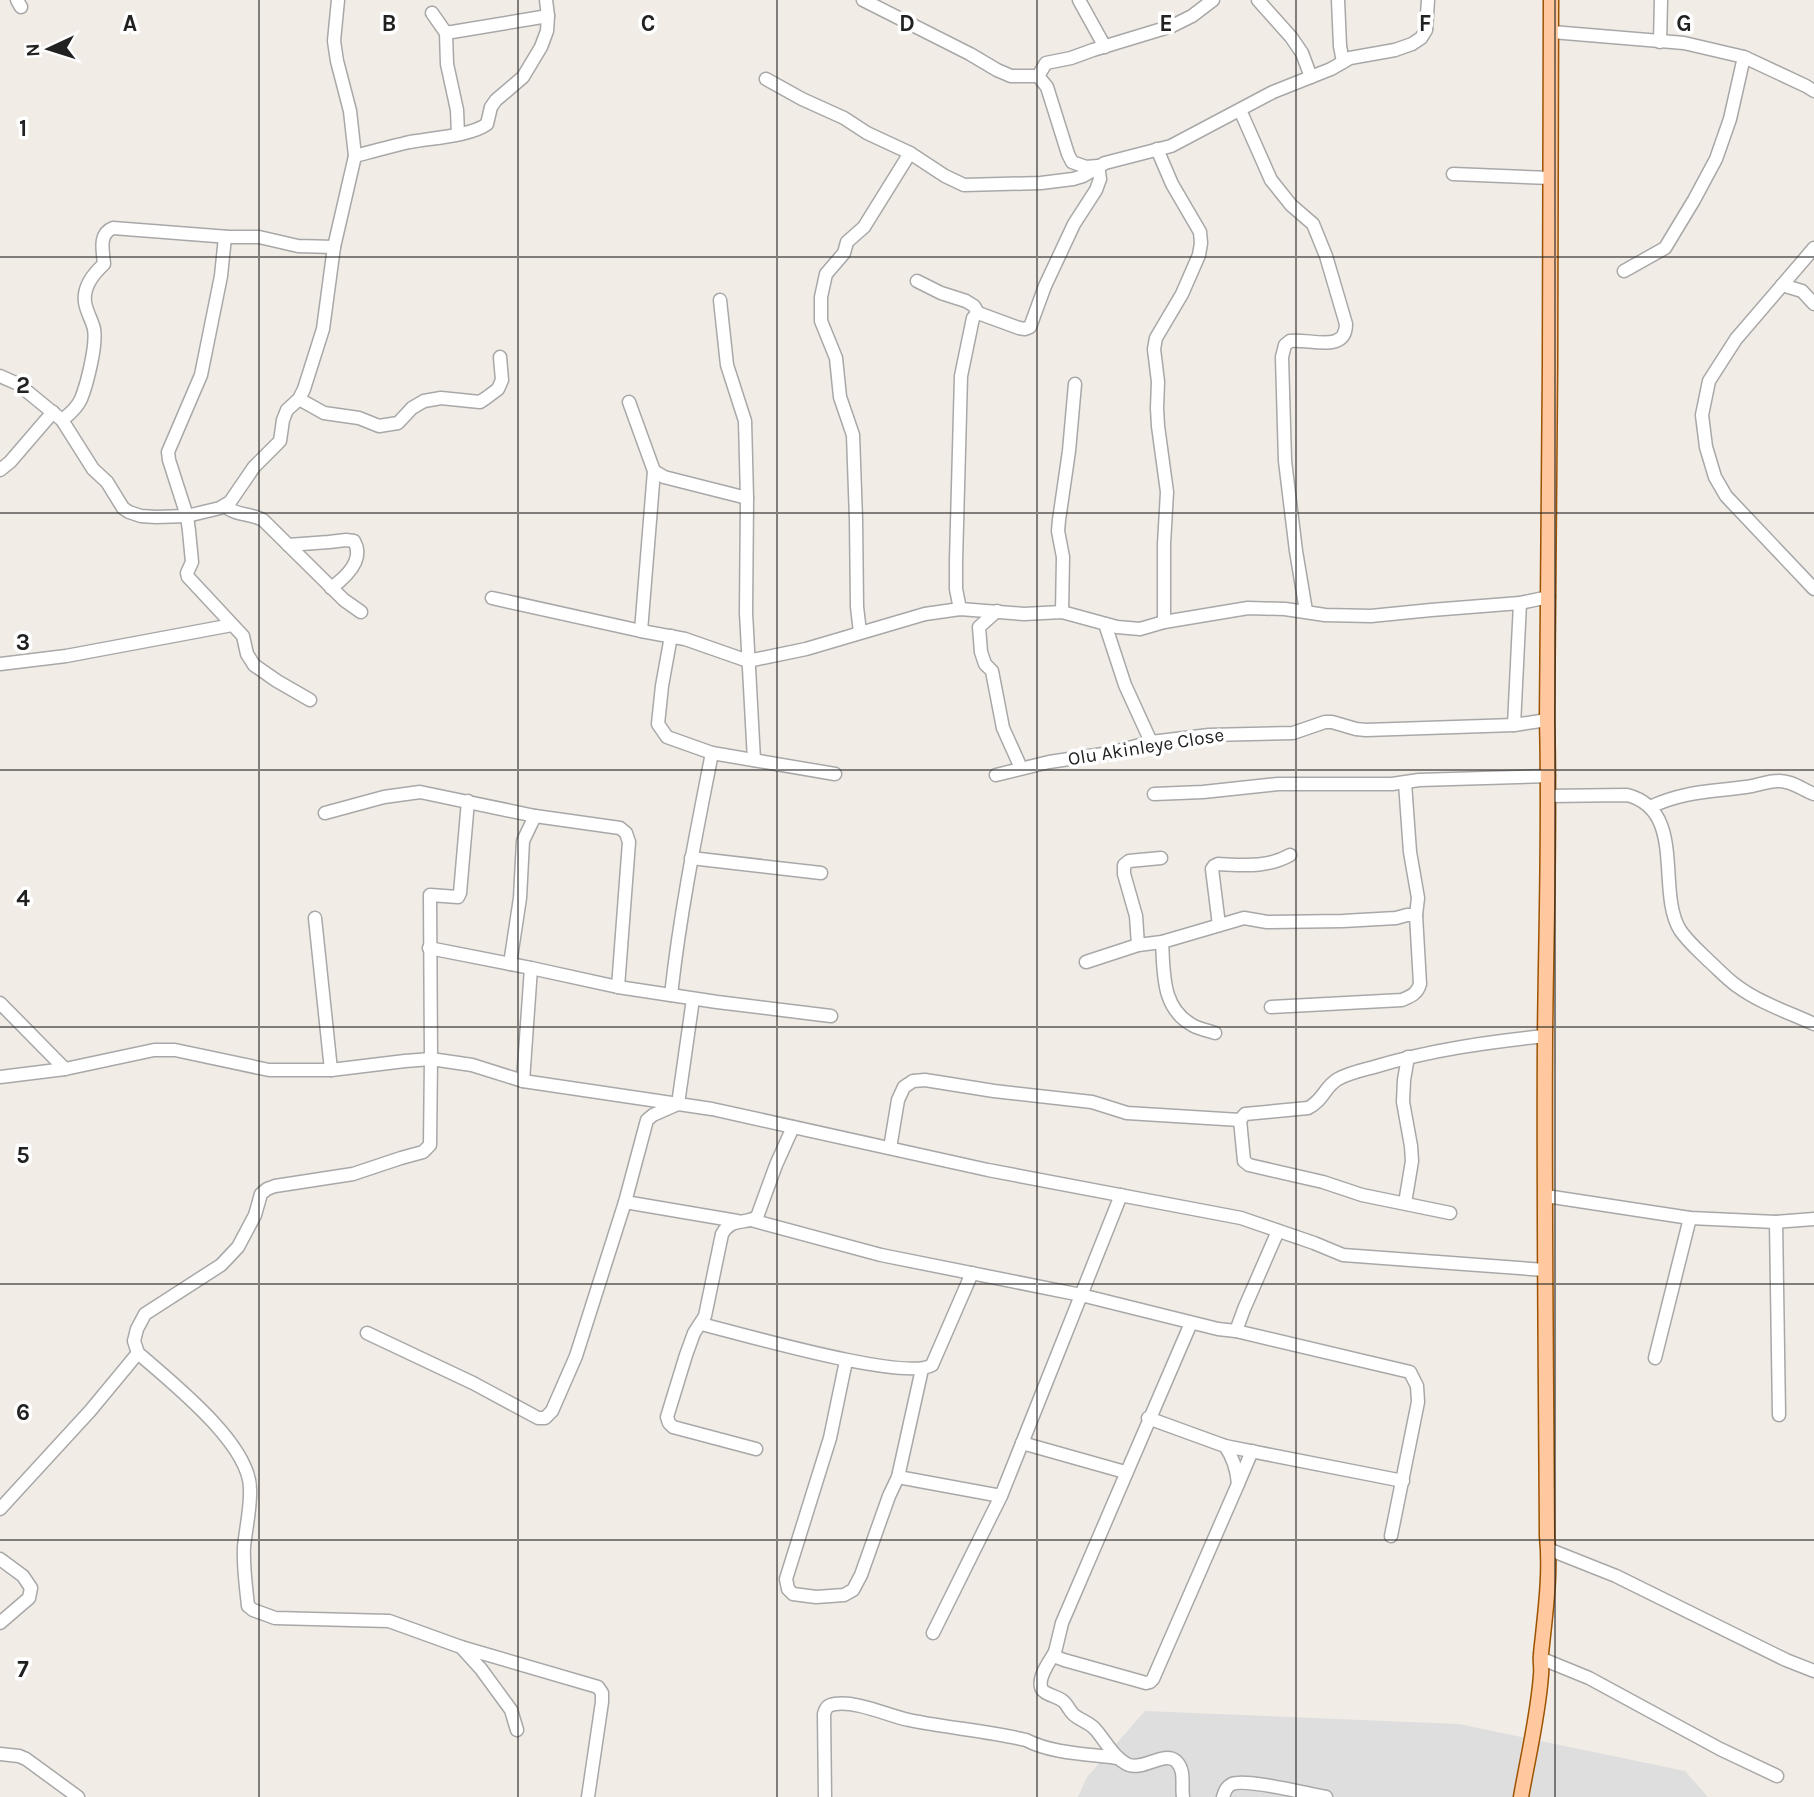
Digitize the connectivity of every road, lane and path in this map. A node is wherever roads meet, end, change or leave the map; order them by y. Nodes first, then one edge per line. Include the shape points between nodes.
1 (338, 0) edge
2 (546, 0) edge
3 (863, 0) edge
4 (1079, 0) edge
5 (1213, 0) edge
6 (1258, 0) edge
7 (1338, 0) edge
8 (1429, 0) edge
9 (1552, 0) edge
10 (1661, 0) edge
11 (432, 13) dead end
12 (548, 16) junction
13 (1552, 32) junction
14 (446, 33) junction
15 (1660, 42) junction
16 (1105, 47) junction
17 (1744, 57) junction
18 (1343, 62) junction
19 (1038, 76) junction
20 (1311, 76) junction
21 (766, 79) dead end
22 (1814, 91) edge
23 (1240, 110) junction
24 (458, 134) junction
25 (1157, 149) junction
26 (910, 153) junction
27 (355, 156) junction
28 (1098, 166) junction
29 (1453, 174) dead end
30 (1551, 178) junction
31 (225, 237) junction
32 (334, 247) junction
33 (1814, 248) edge
34 (1805, 259) junction
35 (1624, 271) dead end
36 (918, 281) dead end
37 (1782, 285) junction
38 (1801, 291) junction
39 (720, 300) dead end
40 (1814, 304) edge
41 (978, 313) junction
42 (500, 357) dead end
43 (0, 376) edge
44 (1075, 384) dead end
45 (299, 399) junction
46 (629, 402) dead end
47 (57, 416) junction
48 (0, 471) edge
49 (654, 471) junction
50 (747, 498) junction
51 (225, 506) junction
52 (187, 516) junction
53 (288, 545) junction
54 (1813, 585) edge
55 (331, 588) junction
56 (1549, 597) junction
57 (492, 598) dead end
58 (1520, 603) junction
59 (960, 609) junction
60 (997, 611) junction
61 (1306, 611) junction
62 (361, 612) dead end
63 (1062, 612) junction
64 (1164, 622) junction
65 (1105, 624) junction
66 (232, 625) junction
67 (641, 631) junction
68 (860, 632) junction
69 (671, 636) junction
70 (748, 661) junction
71 (0, 664) edge
72 (310, 700) dead end
73 (1547, 720) junction
74 (1514, 724) junction
75 (1151, 742) junction
76 (712, 753) junction
77 (754, 760) junction
78 (1021, 768) junction
79 (835, 774) dead end
80 (996, 775) dead end
81 (1549, 776) junction
82 (1405, 783) junction
83 (1154, 794) dead end
84 (1814, 794) edge
85 (1548, 796) junction
86 (468, 801) junction
87 (1650, 807) junction
88 (325, 813) dead end
89 (535, 816) junction
90 (1290, 855) dead end
91 (691, 858) junction
92 (1161, 858) dead end
93 (821, 873) dead end
94 (1416, 915) junction
95 (315, 918) dead end
96 (1219, 925) junction
97 (1162, 942) junction
98 (1138, 945) junction
99 (429, 948) junction
100 (1086, 962) dead end
101 (510, 964) junction
102 (531, 968) junction
103 (618, 986) junction
104 (671, 995) junction
105 (693, 999) junction
106 (0, 1003) edge
107 (1271, 1006) dead end
108 (831, 1016) dead end
109 (1814, 1024) edge
110 (1215, 1033) dead end
111 (1545, 1036) junction
112 (1408, 1056) junction
113 (431, 1059) junction
114 (65, 1069) junction
115 (331, 1070) junction
116 (0, 1077) edge
117 (523, 1081) junction
118 (678, 1104) junction
119 (1240, 1120) junction
120 (793, 1127) junction
121 (890, 1149) junction
122 (1121, 1195) junction
123 (1546, 1196) junction
124 (625, 1202) junction
125 (1405, 1203) junction
126 (1450, 1213) dead end
127 (1690, 1218) junction
128 (1814, 1219) edge
129 (744, 1220) junction
130 (1776, 1222) junction
131 (1278, 1231) junction
132 (1545, 1270) junction
133 (972, 1273) junction
134 (1081, 1295) junction
135 (1191, 1322) junction
136 (701, 1324) junction
137 (1236, 1331) junction
138 (367, 1333) dead end
139 (138, 1353) junction
140 (1655, 1358) dead end
141 (846, 1361) junction
142 (922, 1369) junction
143 (1779, 1415) dead end
144 (1149, 1418) junction
145 (1022, 1443) junction
146 (1225, 1446) junction
147 (756, 1449) dead end
148 (1251, 1451) junction
149 (1125, 1472) junction
150 (898, 1477) junction
151 (1403, 1481) junction
152 (1238, 1484) junction
153 (1001, 1496) junction
154 (0, 1509) edge
155 (1391, 1536) dead end
156 (1548, 1549) junction
157 (0, 1559) edge
158 (0, 1623) edge
159 (933, 1633) dead end
160 (461, 1647) junction
161 (1055, 1652) junction
162 (1540, 1658) junction
163 (1814, 1671) edge
164 (517, 1730) dead end
165 (0, 1754) edge
166 (1118, 1758) junction
167 (1777, 1776) dead end
168 (78, 1797) edge
169 (588, 1797) edge
170 (825, 1797) edge
171 (1183, 1797) edge
172 (1223, 1797) edge
173 (1326, 1797) edge
174 (1521, 1797) edge

1 - 27 street via 334,41 351,111
2 - 12 street
3 - 19 street via 997,70 1011,76
4 - 16 street
5 - 16 street via 1172,26
6 - 20 street via 1291,37
7 - 18 street
8 - 18 street via 1421,38 1395,50
9 - 13 main road
10 - 15 street
11 - 14 street
12 - 14 street
12 - 24 street via 541,47 523,77 496,100 487,124
13 - 15 street
13 - 30 main road
14 - 24 street
15 - 17 street
16 - 19 street via 1046,64
17 - 22 street
17 - 35 street via 1730,119 1694,200 1665,248
18 - 20 street
19 - 28 street via 1047,87 1072,162
20 - 23 street
21 - 26 street
23 - 25 street
23 - 61 street via 1271,180 1317,231 1346,324 1342,338 1331,343 1290,341 1282,357 1285,461
24 - 27 street
25 - 28 street
25 - 64 street via 1200,232 1201,243 1154,349 1167,492
26 - 28 street via 970,186 1073,179
26 - 68 street via 864,227 847,242 845,253 826,274 821,297 821,321 836,358 840,397 853,435
27 - 32 street
28 - 41 street via 1096,190 1074,224 1030,327 1019,328
29 - 30 street
30 - 56 main road
31 - 32 street
31 - 47 street via 107,230 104,264 87,286 85,302 94,328 88,376 73,412
31 - 52 street via 201,375 169,452
32 - 45 street via 323,329
33 - 34 street
34 - 37 street
34 - 38 street
36 - 41 street via 966,301
37 - 38 street
37 - 54 street via 1736,339 1709,381 1702,415 1706,447 1726,496
38 - 40 street
39 - 50 street via 727,365 745,421
41 - 59 street via 973,318 961,376 956,589
42 - 45 street via 502,380 480,402 425,401 398,423 379,426 324,413
43 - 47 street via 18,384
44 - 63 street via 1058,531 1063,557
45 - 51 street via 287,410 280,441
46 - 49 street
47 - 48 street
47 - 52 street via 123,508 141,516
49 - 50 street
49 - 67 street
50 - 70 street
51 - 52 street
51 - 53 street via 263,520
52 - 66 street via 192,562 188,577
53 - 55 street
53 - 55 street via 354,541 356,562
55 - 62 street
56 - 58 street
56 - 73 main road
57 - 67 street
58 - 61 street via 1371,616
58 - 74 street
59 - 60 street
59 - 68 street
60 - 63 street
60 - 78 street via 979,627 981,652 992,671 1003,728
61 - 64 street via 1248,608
63 - 65 street
64 - 65 street via 1140,629
65 - 75 street via 1125,685
66 - 71 street
66 - 72 street via 243,636 254,665
67 - 69 street
68 - 70 street
69 - 70 street
69 - 76 street via 658,724 667,737
70 - 77 street
73 - 74 street, Olu Akinleye Close
73 - 81 main road
74 - 75 street, Olu Akinleye Close via 1366,730 1325,722 1293,733
75 - 78 street, Olu Akinleye Close
76 - 77 street
76 - 91 street
77 - 79 street
78 - 80 street, Olu Akinleye Close
81 - 82 street
81 - 85 main road
82 - 83 street via 1278,784
82 - 94 street
84 - 87 street via 1777,781 1684,794
85 - 87 street via 1627,795
85 - 111 main road
86 - 88 street via 421,792
86 - 89 street
86 - 99 street via 460,893 458,897 430,895
87 - 109 street via 1665,837 1672,911 1686,939 1738,986
89 - 101 street via 523,841
89 - 103 street via 626,832 629,842
90 - 96 street via 1268,864 1214,866
91 - 93 street
91 - 104 street
92 - 98 street via 1129,861 1124,866
94 - 96 street via 1343,921 1244,918
94 - 107 street via 1420,984 1412,995 1402,1000
95 - 115 street
96 - 97 street
97 - 98 street
97 - 110 street via 1166,991 1175,1011 1194,1026
98 - 100 street
99 - 101 street
99 - 113 street
101 - 102 street
102 - 103 street
102 - 117 street
103 - 104 street
104 - 105 street
105 - 108 street
105 - 118 street
106 - 114 street
111 - 112 street
111 - 123 main road
112 - 119 street via 1339,1078 1308,1108 1245,1114
112 - 125 street via 1403,1102 1412,1161
113 - 115 street
113 - 117 street via 472,1065
113 - 139 street via 430,1146 423,1153 353,1174 267,1189 239,1247 220,1265 145,1314 134,1340
114 - 115 street via 154,1050 175,1050 269,1070
114 - 116 street
117 - 118 street
118 - 120 street
118 - 124 street via 647,1120
119 - 121 street via 1127,1113 1092,1102 925,1080 913,1082 901,1094
119 - 125 street via 1244,1161 1249,1165
120 - 121 street
120 - 129 street via 757,1217
121 - 122 street
122 - 131 street via 1241,1218
122 - 134 street
123 - 127 street
123 - 132 main road
124 - 129 street
124 - 138 street via 576,1356 545,1418
125 - 126 street
127 - 130 street
127 - 140 street
128 - 130 street
129 - 133 street
129 - 136 street via 726,1228 719,1242
130 - 143 street
131 - 132 street via 1343,1255
131 - 137 street
132 - 156 main road
133 - 134 street
133 - 142 street via 932,1365
134 - 135 street
134 - 145 street
135 - 137 street
135 - 144 street
136 - 141 street
136 - 147 street via 686,1355 668,1423
137 - 151 street via 1410,1372 1418,1402
139 - 154 street
139 - 160 street via 206,1413 246,1471 250,1486 244,1550 248,1606 275,1618 389,1621
141 - 142 street
141 - 150 street via 830,1438 786,1579 793,1594 816,1597 853,1590
142 - 150 street
144 - 146 street
144 - 149 street
145 - 149 street
145 - 153 street
146 - 148 street
146 - 152 street
148 - 151 street
148 - 152 street
149 - 161 street via 1062,1623
150 - 153 street
151 - 155 street
152 - 161 street via 1150,1682 1063,1660
153 - 159 street
156 - 162 main road
156 - 163 street via 1616,1576
157 - 158 street via 31,1588 29,1598
160 - 164 street via 511,1710
160 - 169 street via 598,1688 602,1702
161 - 166 street via 1041,1678 1041,1688 1094,1727
162 - 167 street via 1589,1678
162 - 174 main road via 1537,1710
165 - 168 street via 26,1759
166 - 170 street via 1049,1749 1005,1735 907,1720 838,1703 824,1714
166 - 171 street via 1131,1766 1171,1758 1182,1770
172 - 173 street via 1230,1785 1244,1782

